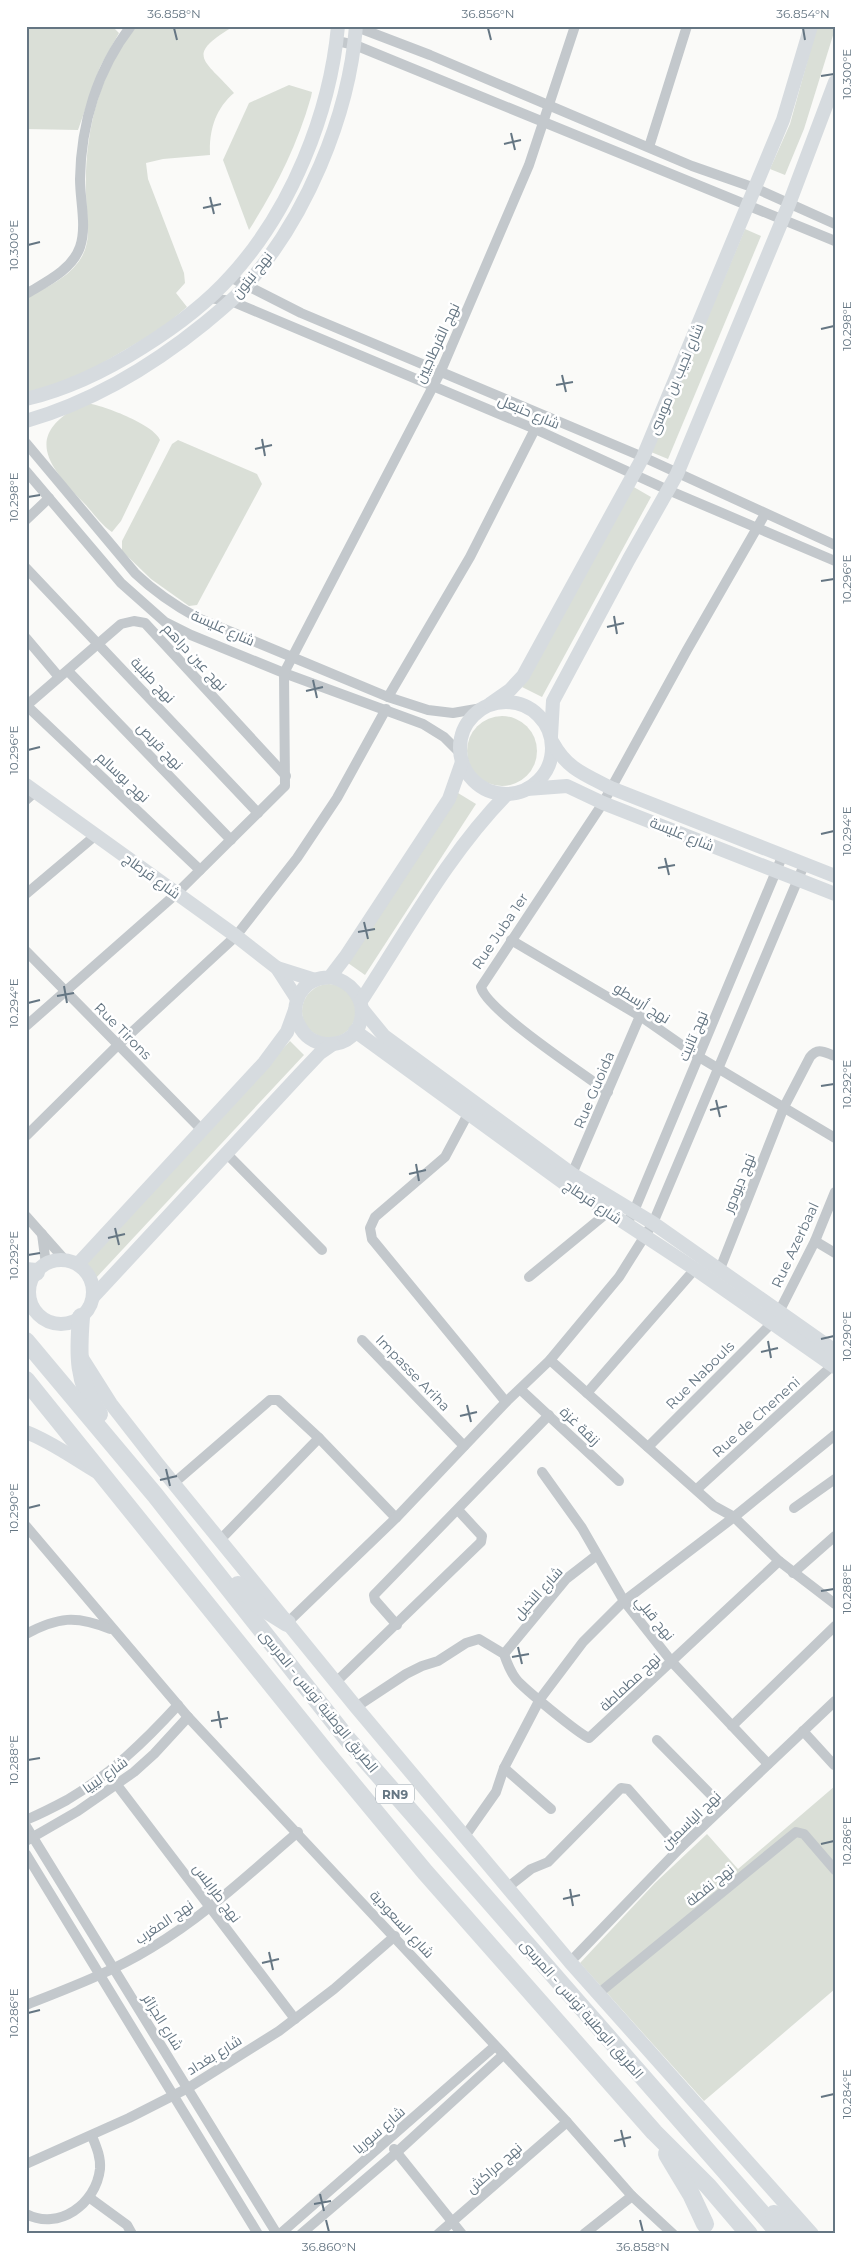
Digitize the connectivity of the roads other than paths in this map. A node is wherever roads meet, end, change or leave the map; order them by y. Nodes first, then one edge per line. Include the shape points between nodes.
1 (131, 26) edge
2 (338, 26) edge
3 (575, 26) edge
4 (687, 26) edge
5 (811, 26) edge
6 (356, 27) edge
7 (337, 41) junction
8 (355, 45) junction
9 (835, 82) edge
10 (549, 105) junction
11 (544, 123) junction
12 (649, 147) junction
13 (755, 188) junction
14 (789, 204) junction
15 (749, 205) junction
16 (783, 219) junction
17 (835, 224) edge
18 (835, 241) edge
19 (230, 277) junction
20 (246, 286) junction
21 (26, 294) edge
22 (209, 298) junction
23 (231, 301) junction
24 (440, 373) junction
25 (432, 386) junction
26 (26, 399) edge
27 (26, 421) edge
28 (535, 428) junction
29 (26, 443) edge
30 (643, 457) junction
31 (634, 473) junction
32 (677, 474) junction
33 (28, 475) edge
34 (668, 490) junction
35 (49, 498) junction
36 (765, 514) junction
37 (26, 520) edge
38 (758, 527) junction
39 (835, 545) edge
40 (835, 561) edge
41 (26, 568) edge
42 (26, 638) edge
43 (98, 642) junction
44 (291, 658) junction
45 (68, 671) junction
46 (284, 673) junction
47 (59, 677) junction
48 (388, 697) junction
49 (26, 706) edge
50 (486, 706) junction
51 (386, 709) junction
52 (552, 740) junction
53 (461, 758) junction
54 (286, 776) junction
55 (611, 788) junction
56 (527, 789) junction
57 (30, 792) edge
58 (507, 794) junction
59 (603, 803) junction
60 (258, 813) junction
61 (96, 835) junction
62 (231, 840) junction
63 (782, 856) junction
64 (804, 865) junction
65 (200, 870) junction
66 (776, 873) junction
67 (835, 876) edge
68 (798, 880) junction
69 (26, 894) edge
70 (176, 894) junction
71 (835, 894) edge
72 (236, 936) junction
73 (511, 940) junction
74 (26, 951) edge
75 (277, 968) junction
76 (330, 977) junction
77 (314, 980) junction
78 (64, 991) junction
79 (296, 1004) junction
80 (362, 1005) junction
81 (640, 1016) junction
82 (26, 1026) edge
83 (355, 1031) junction
84 (333, 1044) junction
85 (118, 1045) junction
86 (699, 1056) junction
87 (835, 1056) edge
88 (719, 1068) junction
89 (608, 1092) junction
90 (784, 1107) junction
91 (468, 1114) junction
92 (201, 1129) junction
93 (26, 1136) edge
94 (835, 1138) edge
95 (227, 1154) junction
96 (572, 1174) junction
97 (835, 1192) edge
98 (634, 1211) junction
99 (607, 1213) junction
100 (26, 1216) edge
101 (653, 1222) junction
102 (626, 1225) junction
103 (42, 1233) junction
104 (644, 1237) junction
105 (816, 1241) junction
106 (322, 1250) dead end
107 (835, 1253) edge
108 (71, 1262) junction
109 (36, 1269) edge
110 (720, 1269) junction
111 (695, 1270) junction
112 (529, 1277) dead end
113 (93, 1297) junction
114 (780, 1310) junction
115 (80, 1317) junction
116 (772, 1323) junction
117 (362, 1340) dead end
118 (26, 1341) edge
119 (835, 1350) edge
120 (78, 1351) junction
121 (550, 1360) junction
122 (834, 1367) edge
123 (26, 1380) edge
124 (521, 1390) junction
125 (587, 1393) junction
126 (506, 1402) junction
127 (549, 1415) junction
128 (26, 1432) edge
129 (835, 1436) edge
130 (319, 1438) junction
131 (464, 1446) junction
132 (648, 1447) junction
133 (542, 1472) dead end
134 (101, 1473) junction
135 (835, 1479) edge
136 (619, 1482) dead end
137 (174, 1483) junction
138 (697, 1489) junction
139 (155, 1495) junction
140 (794, 1508) dead end
141 (458, 1510) junction
142 (734, 1517) junction
143 (396, 1518) junction
144 (26, 1526) edge
145 (835, 1536) edge
146 (219, 1541) junction
147 (200, 1551) junction
148 (597, 1555) junction
149 (779, 1561) junction
150 (793, 1573) junction
151 (624, 1601) junction
152 (835, 1604) edge
153 (287, 1623) junction
154 (397, 1625) junction
155 (835, 1626) edge
156 (114, 1631) junction
157 (26, 1634) edge
158 (504, 1654) junction
159 (672, 1662) junction
160 (336, 1682) junction
161 (540, 1699) junction
162 (835, 1701) edge
163 (178, 1705) junction
164 (356, 1707) junction
165 (188, 1717) junction
166 (732, 1726) junction
167 (804, 1731) junction
168 (657, 1740) dead end
169 (768, 1764) junction
170 (834, 1765) edge
171 (504, 1768) junction
172 (117, 1785) junction
173 (723, 1807) junction
174 (551, 1809) dead end
175 (26, 1820) edge
176 (26, 1826) edge
177 (298, 1832) junction
178 (465, 1836) junction
179 (30, 1840) edge
180 (680, 1848) junction
181 (26, 1854) edge
182 (835, 1870) edge
183 (508, 1887) junction
184 (211, 1907) junction
185 (395, 1936) junction
186 (570, 1962) junction
187 (114, 1968) junction
188 (101, 1976) junction
189 (599, 1993) junction
190 (26, 2005) edge
191 (295, 2019) junction
192 (495, 2046) junction
193 (503, 2055) junction
194 (188, 2088) junction
195 (174, 2095) junction
196 (567, 2122) junction
197 (654, 2132) junction
198 (92, 2136) junction
199 (388, 2141) junction
200 (397, 2152) junction
201 (26, 2164) edge
202 (728, 2174) junction
203 (632, 2196) junction
204 (90, 2198) junction
205 (26, 2214) edge
206 (452, 2222) junction
207 (707, 2231) edge
208 (132, 2234) edge
209 (258, 2234) edge
210 (278, 2234) edge
211 (301, 2234) edge
212 (438, 2234) edge
213 (462, 2234) edge
214 (584, 2234) edge
215 (673, 2234) edge
216 (749, 2234) edge
217 (780, 2234) edge
218 (796, 2234) edge
219 (812, 2234) edge

1 - 21 street via 102,72 83,135 80,178 83,231 80,248 56,276
2 - 7 street, نهج نبتون
3 - 10 street, نهج القرطاجيين
4 - 12 street
5 - 13 street, شارع نجيب بن موسى via 783,120
6 - 8 street, نهج نبتون
6 - 10 street
7 - 8 street
7 - 19 street, نهج نبتون via 319,120 307,153 268,226
8 - 11 street
8 - 20 street, نهج نبتون via 333,131 309,192
9 - 14 street
10 - 11 street, نهج القرطاجيين
10 - 12 street
11 - 15 street
11 - 24 street, نهج القرطاجيين via 515,200
12 - 13 street
13 - 14 street
13 - 15 street, شارع نجيب بن موسى
14 - 16 street
14 - 17 street
15 - 16 street
15 - 30 street, شارع نجيب بن موسى
16 - 18 street
16 - 32 street
19 - 20 street, شارع حنبعل
19 - 22 street, نهج نبتون
20 - 23 street, نهج نبتون
20 - 24 street, شارع حنبعل
22 - 23 street, شارع حنبعل
22 - 26 street, نهج نبتون via 173,328 122,360 83,380
23 - 25 street, شارع حنبعل
23 - 27 street, نهج نبتون via 179,344 136,373 47,415
24 - 25 street, نهج القرطاجيين
24 - 30 street, شارع حنبعل
25 - 28 street, شارع حنبعل
25 - 44 street, نهج القرطاجيين
28 - 31 street, شارع حنبعل
28 - 48 street via 470,557
29 - 44 street, شارع عليسة via 112,547 155,592 198,618
30 - 31 street, شارع نجيب بن موسى
30 - 32 street, شارع حنبعل
31 - 34 street, شارع حنبعل
31 - 50 street, شارع نجيب بن موسى via 523,676 510,690
32 - 34 street
32 - 36 street, شارع حنبعل
33 - 35 street, شارع عليسة
34 - 38 street, شارع حنبعل
34 - 52 street via 553,701
35 - 37 street
35 - 46 street, شارع عليسة via 121,583 165,622
36 - 38 street, Rue Juba 1er
36 - 39 street, شارع حنبعل
38 - 40 street, شارع حنبعل
38 - 55 street, Rue Juba 1er
41 - 43 street, نهج طبلبة
42 - 47 street
43 - 45 street, نهج عين دراهم
43 - 54 street, نهج عين دراهم via 121,624 145,623
43 - 60 street, نهج طبلبة
44 - 46 street, نهج القرطاجيين
44 - 48 street, شارع عليسة
45 - 47 street, نهج عين دراهم
45 - 62 street, نهج قربص
46 - 51 street, شارع عليسة
46 - 54 street
47 - 49 street, نهج عين دراهم
48 - 50 street, شارع عليسة via 453,713
49 - 65 street, نهج بوسالم
50 - 52 street via 512,701 528,707 541,717
50 - 53 street via 474,714 462,732
51 - 53 street, شارع عليسة via 444,736
51 - 72 street via 337,798 297,858
52 - 55 street, شارع عليسة via 560,758
52 - 56 street via 551,760 544,775
53 - 58 street via 469,775 480,786
53 - 76 street via 449,799
54 - 60 street via 285,786
55 - 59 street, Rue Juba 1er
55 - 63 street, شارع عليسة
56 - 58 street
56 - 59 street, شارع عليسة via 567,786
57 - 61 street, شارع قرطاج
58 - 80 street via 468,840 410,922
59 - 66 street, شارع عليسة
59 - 73 street, Rue Juba 1er
60 - 62 street
61 - 69 street
61 - 70 street, شارع قرطاج
62 - 65 street
63 - 64 street, شارع عليسة
63 - 66 street, نهج تانيت
64 - 67 street, شارع عليسة
64 - 68 street
65 - 70 street
66 - 68 street, شارع عليسة
66 - 86 street, نهج تانيت
68 - 71 street, شارع عليسة
68 - 88 street
70 - 72 street, شارع قرطاج
70 - 78 street
72 - 75 street, شارع قرطاج
72 - 85 street
73 - 81 street, نهج أرسطو
73 - 89 street, Rue Juba 1er via 482,983 482,994 512,1021
74 - 78 street, Rue Tirons
75 - 77 street, شارع قرطاج
75 - 79 street, شارع قرطاج
76 - 77 street
76 - 80 street via 349,984
77 - 79 street via 304,988
78 - 82 street
78 - 85 street, Rue Tirons
79 - 84 street via 298,1024 306,1036 319,1043
79 - 92 street via 287,1032 264,1063
80 - 83 street via 361,1021
80 - 96 street, شارع قرطاج via 384,1036
81 - 86 street, نهج أرسطو
81 - 89 street, Rue Guoida
83 - 84 street via 346,1040
83 - 91 street, شارع قرطاج
84 - 95 street via 300,1073
85 - 92 street, Rue Tirons
85 - 93 street
86 - 88 street, نهج أرسطو
86 - 98 street, نهج تانيت
87 - 90 street, نهج ديودور via 819,1050 814,1052
88 - 90 street, نهج أرسطو
88 - 101 street
89 - 96 street, Rue Guoida
90 - 94 street, نهج أرسطو
90 - 110 street, نهج ديودور
91 - 99 street, شارع قرطاج
91 - 126 street via 445,1157 375,1217 370,1228 372,1239
92 - 108 street
95 - 106 street
95 - 113 street
96 - 98 street, شارع قرطاج
97 - 105 street, Rue Azerbaal
98 - 101 street, شارع قرطاج
98 - 102 street, نهج تانيت
99 - 102 street, شارع قرطاج
99 - 112 street
100 - 103 street
101 - 104 street
101 - 110 street, شارع قرطاج
102 - 104 street, شارع قرطاج
103 - 108 street
103 - 109 street
104 - 111 street, شارع قرطاج
104 - 121 street via 619,1277
105 - 107 street
105 - 114 street, Rue Azerbaal
108 - 109 street
108 - 113 street via 87,1273
109 - 115 street via 30,1287 36,1311 57,1323
110 - 114 street, شارع قرطاج
111 - 116 street, شارع قرطاج
111 - 125 street
113 - 115 street
114 - 119 street, شارع قرطاج
115 - 120 highway
116 - 122 street, شارع قرطاج
116 - 132 street, Rue Nabouls
117 - 131 street, Impasse Ariha
118 - 139 highway, الطريق الوطنية تونس - المرسى / RN9
120 - 137 street via 111,1404
120 - 139 highway via 90,1401
121 - 124 street
121 - 125 street
122 - 138 street, Rue de Cheneni
123 - 134 highway, الطريق الوطنية تونس - المرسى / RN9
124 - 126 street
124 - 127 street, زنقة غزة
125 - 132 street
126 - 131 street
127 - 136 street, زنقة غزة
127 - 141 street
128 - 134 street via 55,1444
129 - 142 street
130 - 137 street via 278,1400 270,1400
130 - 143 street
130 - 146 street
131 - 143 street
132 - 138 street
133 - 148 street, نهج قبلي
134 - 197 highway, الطريق الوطنية تونس - المرسى / RN9 via 419,1864
135 - 140 street
137 - 146 street
138 - 142 street via 714,1506
139 - 147 highway, الطريق الوطنية تونس - المرسى / RN9
141 - 154 street via 374,1595
141 - 154 street via 482,1536 481,1542
142 - 149 street
142 - 151 street
143 - 153 street
144 - 156 street, شارع السعودية
145 - 150 street
146 - 153 street
147 - 153 highway via 260,1606
147 - 202 highway, الطريق الوطنية تونس - المرسى / RN9 via 349,1741
148 - 151 street, نهج قبلي
148 - 158 street, شارع النخيل via 566,1580
149 - 150 street
149 - 159 street, نهج مطماطة
150 - 152 street
151 - 159 street, نهج قبلي
151 - 161 street via 583,1642
153 - 160 street
154 - 160 street
155 - 166 street
156 - 157 street via 94,1622 76,1619 57,1620
156 - 163 street, شارع السعودية
158 - 161 street via 517,1681
158 - 164 street via 479,1639 466,1643 438,1661 406,1674
159 - 161 street, نهج مطماطة via 589,1738
159 - 166 street, نهج قبلي
160 - 164 street
161 - 171 street
162 - 167 street, نهج الياسمين
163 - 165 street, شارع السعودية
163 - 175 street, شارع ليبيا via 148,1738 118,1763 68,1800
164 - 178 street
165 - 172 street, شارع ليبيا via 154,1754
165 - 177 street, شارع السعودية
166 - 169 street, نهج قبلي
167 - 169 street, نهج الياسمين
167 - 170 street
168 - 173 street
169 - 173 street, نهج الياسمين
171 - 174 street
171 - 178 street via 496,1792
172 - 179 street, شارع ليبيا
172 - 184 street, نهج طرابلس
173 - 180 street, نهج الياسمين
176 - 179 street, شارع الجزائر
177 - 184 street, نهج المغرب
177 - 185 street, شارع السعودية
178 - 183 street
179 - 187 street, شارع الجزائر
180 - 183 street via 628,1789 621,1788 548,1862 531,1869
180 - 186 street, نهج الياسمين
181 - 188 street, شارع الجزائر
182 - 189 street, نهج نفطة via 804,1834 796,1832
183 - 186 street
184 - 187 street, نهج المغرب via 152,1948
184 - 191 street, نهج طرابلس
185 - 191 street, شارع بغداد
185 - 192 street, شارع السعودية
186 - 189 street
187 - 188 street, نهج المغرب
187 - 194 street, شارع الجزائر
188 - 190 street, نهج المغرب
188 - 195 street, شارع الجزائر
189 - 219 street
191 - 194 street, شارع بغداد
192 - 193 street, شارع السعودية
192 - 199 street, شارع سوريا
193 - 196 street, شارع السعودية
193 - 200 street, شارع سوريا
194 - 195 street, شارع بغداد
194 - 210 street, شارع الجزائر
195 - 198 street, شارع بغداد
195 - 209 street, شارع الجزائر
196 - 203 street, شارع السعودية
196 - 206 street, نهج مراكش
197 - 207 highway via 691,2194
197 - 216 highway, الطريق الوطنية تونس - المرسى / RN9 via 708,2186
198 - 201 street, شارع بغداد
198 - 204 street via 99,2154 100,2169
199 - 200 street
199 - 210 street, شارع سوريا
200 - 206 street
200 - 211 street, شارع سوريا
202 - 217 highway, الطريق الوطنية تونس - المرسى / RN9
202 - 218 highway
203 - 214 street
203 - 215 street, شارع السعودية
204 - 205 street via 74,2212 54,2219 39,2219
204 - 208 street via 126,2225
206 - 212 street, نهج مراكش
206 - 213 street

